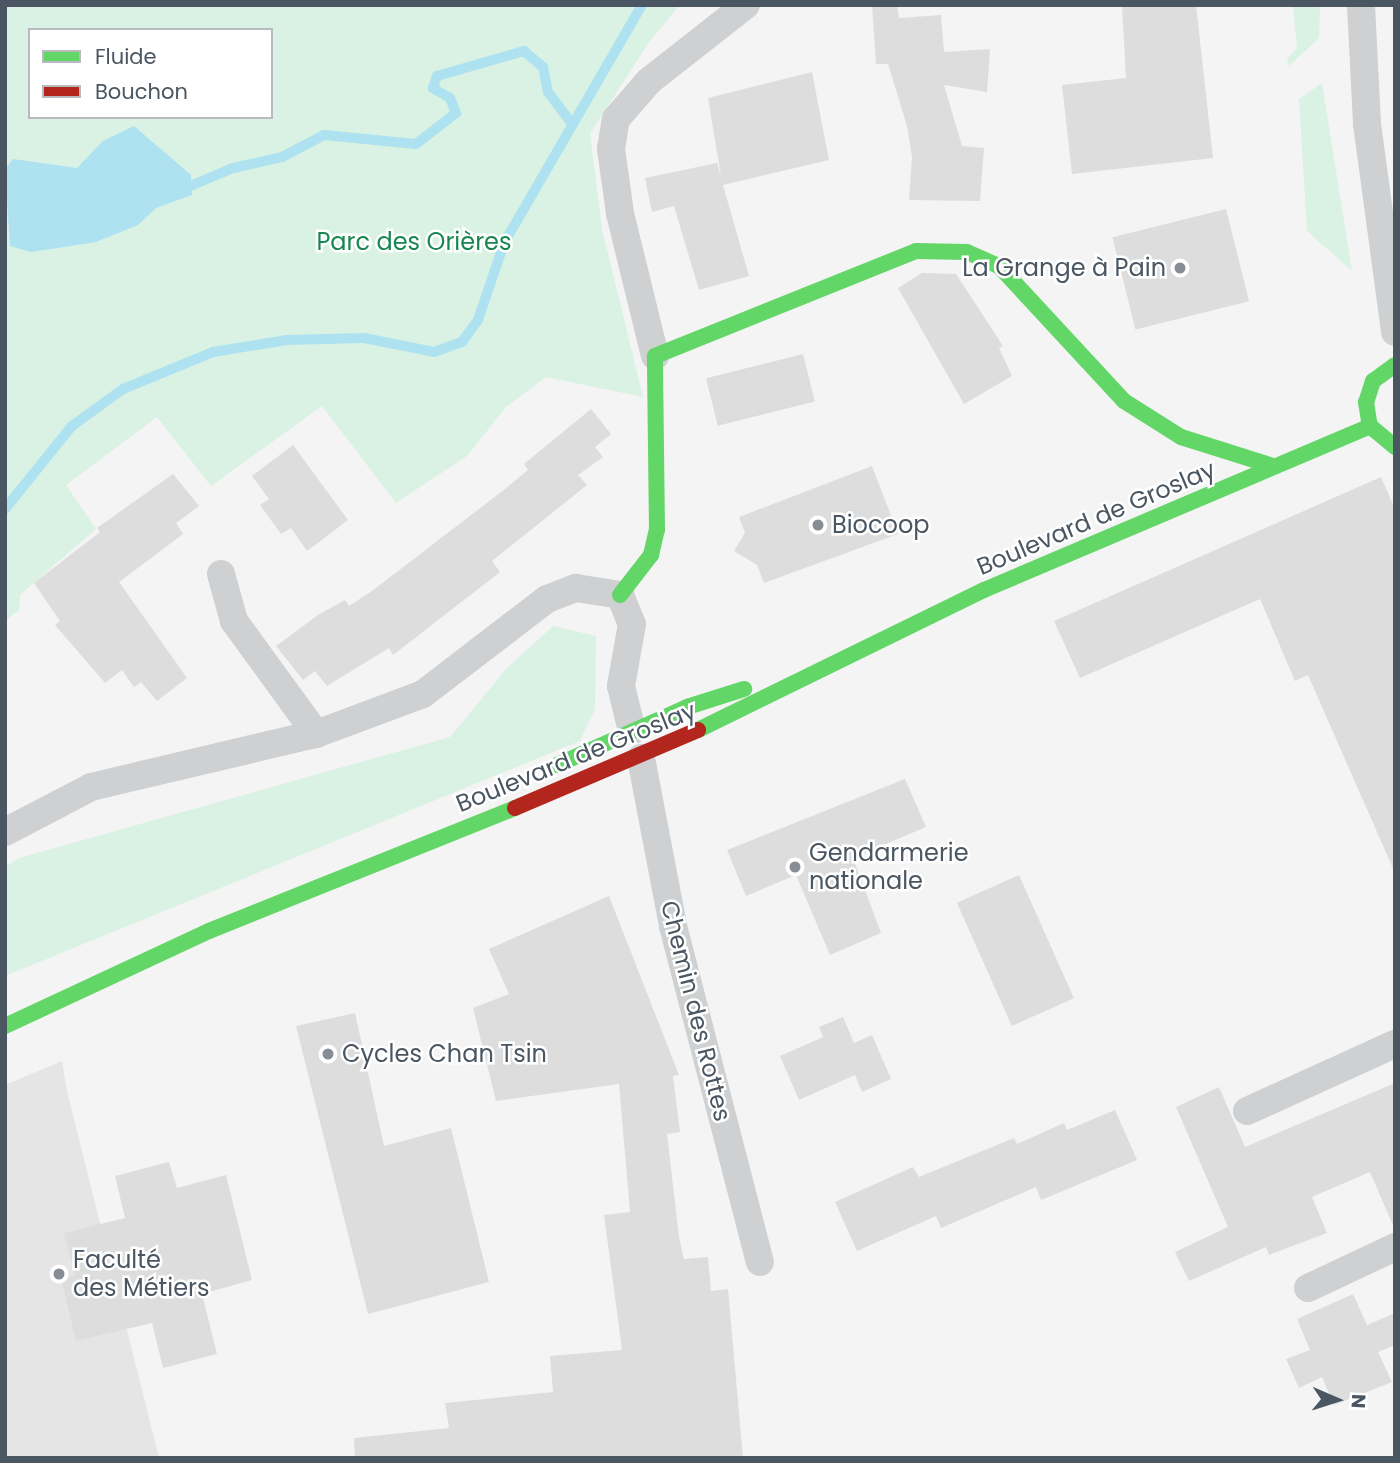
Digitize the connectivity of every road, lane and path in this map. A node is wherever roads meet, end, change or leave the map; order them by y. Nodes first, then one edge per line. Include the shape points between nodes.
1 (746, 5) edge
2 (1361, 5) edge
3 (1395, 332) edge
4 (654, 356) junction
5 (1395, 365) edge
6 (1370, 426) junction
7 (1395, 447) edge
8 (1273, 466) junction
9 (221, 574) dead end
10 (620, 595) junction
11 (844, 659) junction
12 (632, 731) junction
13 (316, 734) junction
14 (641, 758) junction
15 (540, 773) dead end
16 (494, 796) dead end
17 (5, 832) edge
18 (398, 852) junction
19 (5, 1026) edge
20 (1395, 1044) edge
21 (1247, 1111) dead end
22 (1395, 1247) edge
23 (760, 1262) dead end
24 (1308, 1288) dead end

1 - 4 street via 649,81 616,119 611,149 620,213
2 - 3 street via 1367,124
4 - 8 main road via 916,251 967,252 999,266 1124,401 1181,437
4 - 10 main road via 657,530 651,555
5 - 6 main road via 1368,391
6 - 7 main road
6 - 8 main road, Boulevard de Groslay
8 - 11 main road, Boulevard de Groslay via 984,590
9 - 13 street via 234,621
10 - 12 street via 632,624 621,686
10 - 13 street via 576,588 547,599 423,694
11 - 12 main road, Boulevard de Groslay via 687,707
11 - 14 main road, Boulevard de Groslay
12 - 15 main road, Boulevard de Groslay
13 - 17 street via 91,787
14 - 18 main road, Boulevard de Groslay
14 - 23 street, Chemin des Rottes via 673,926
16 - 18 main road, Boulevard de Groslay
18 - 19 main road, Boulevard de Groslay via 209,931
20 - 21 street
22 - 24 street

